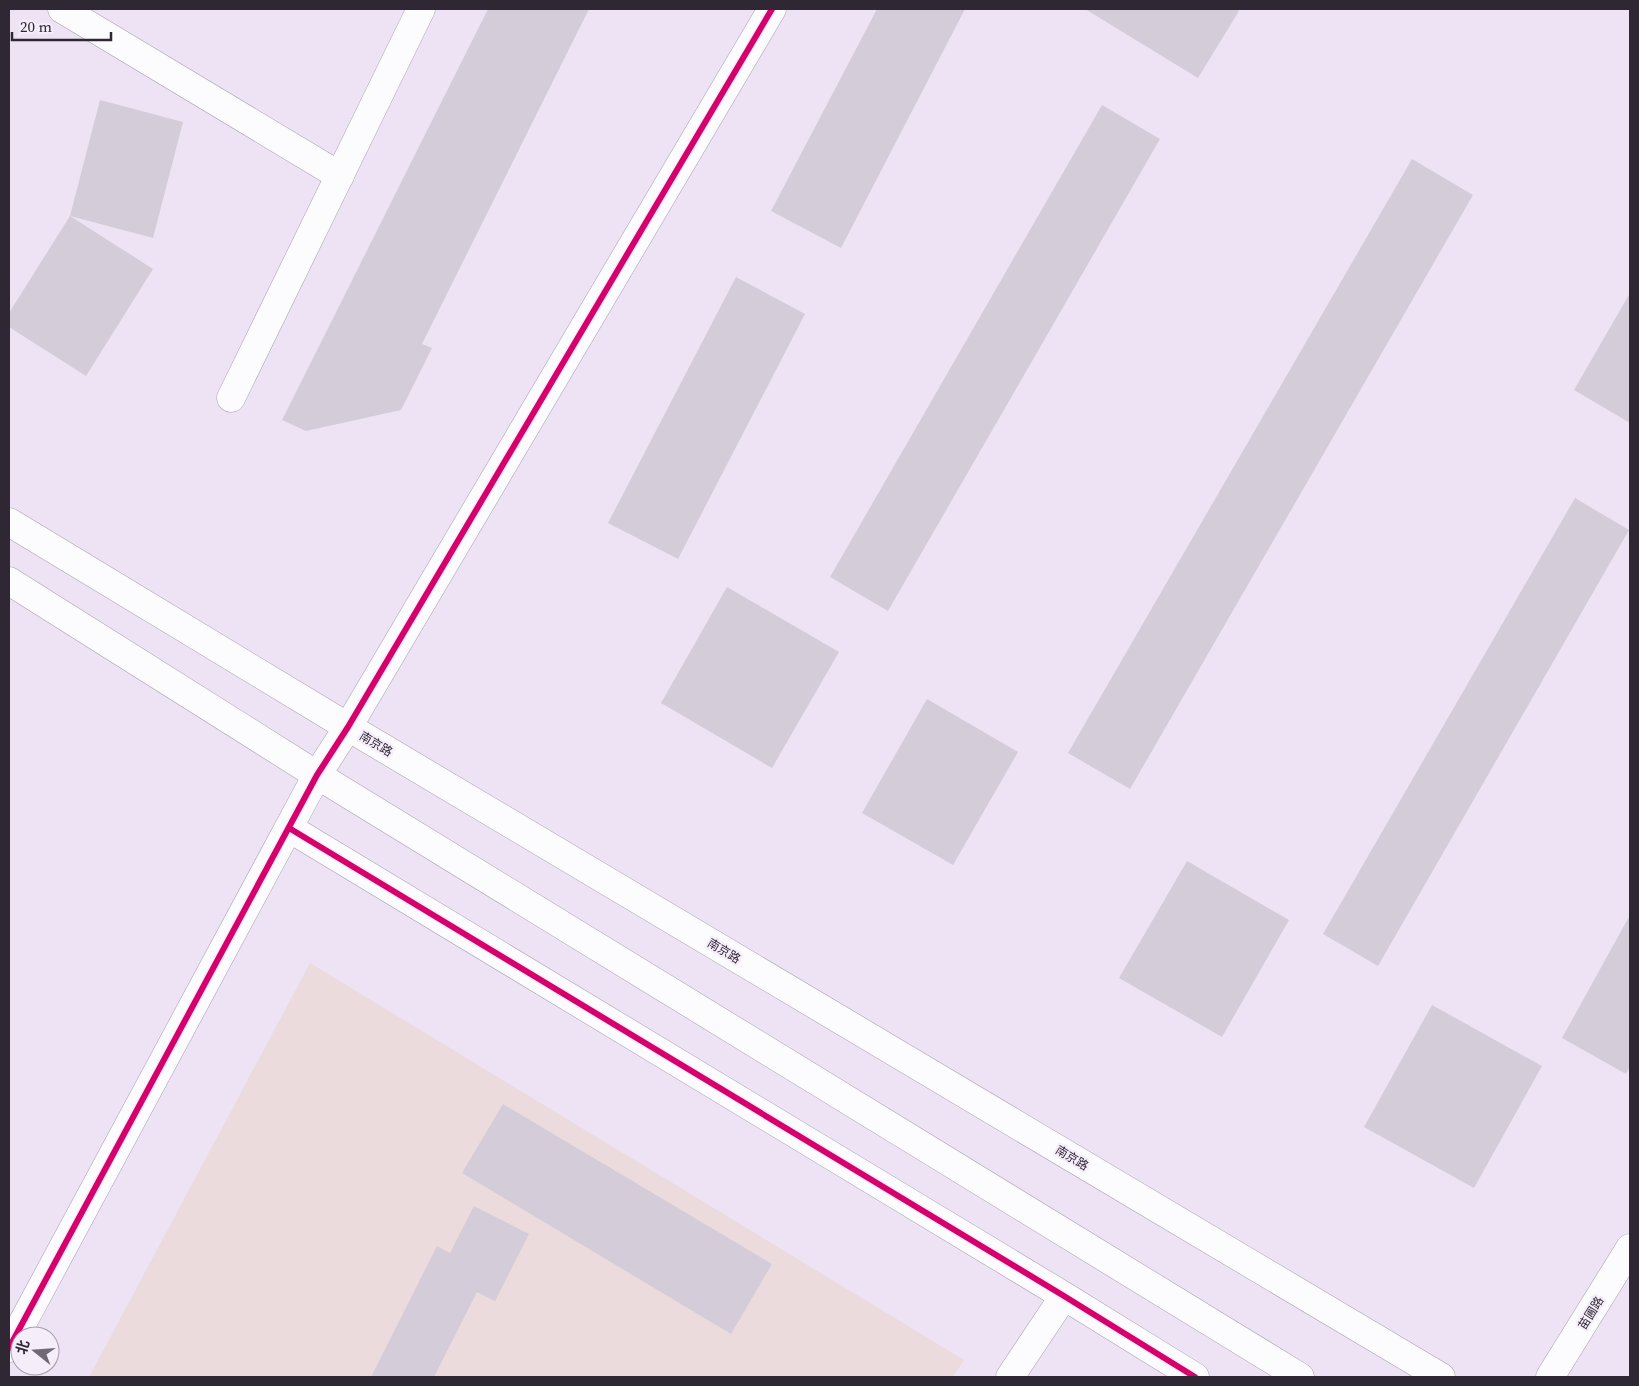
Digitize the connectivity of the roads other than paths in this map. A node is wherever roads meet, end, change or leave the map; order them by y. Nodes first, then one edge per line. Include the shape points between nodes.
1 (62, 9) edge
2 (421, 9) edge
3 (772, 9) edge
4 (340, 176) junction
5 (231, 398) dead end
6 (9, 522) edge
7 (9, 581) edge
8 (348, 727) junction
9 (317, 775) junction
10 (289, 828) junction
11 (1630, 1248) edge
12 (1064, 1296) junction
13 (9, 1348) edge
14 (1010, 1377) edge
15 (1195, 1377) edge
16 (1300, 1377) edge
17 (1441, 1377) edge
18 (1550, 1377) edge

1 - 4 street
2 - 4 street
3 - 8 street
4 - 5 street
6 - 8 street, 南京路
7 - 9 street
8 - 9 street
8 - 17 street, 南京路
9 - 10 street
9 - 16 street
10 - 12 street
10 - 13 street
11 - 18 street, 苗圃路
12 - 14 street
12 - 15 street

